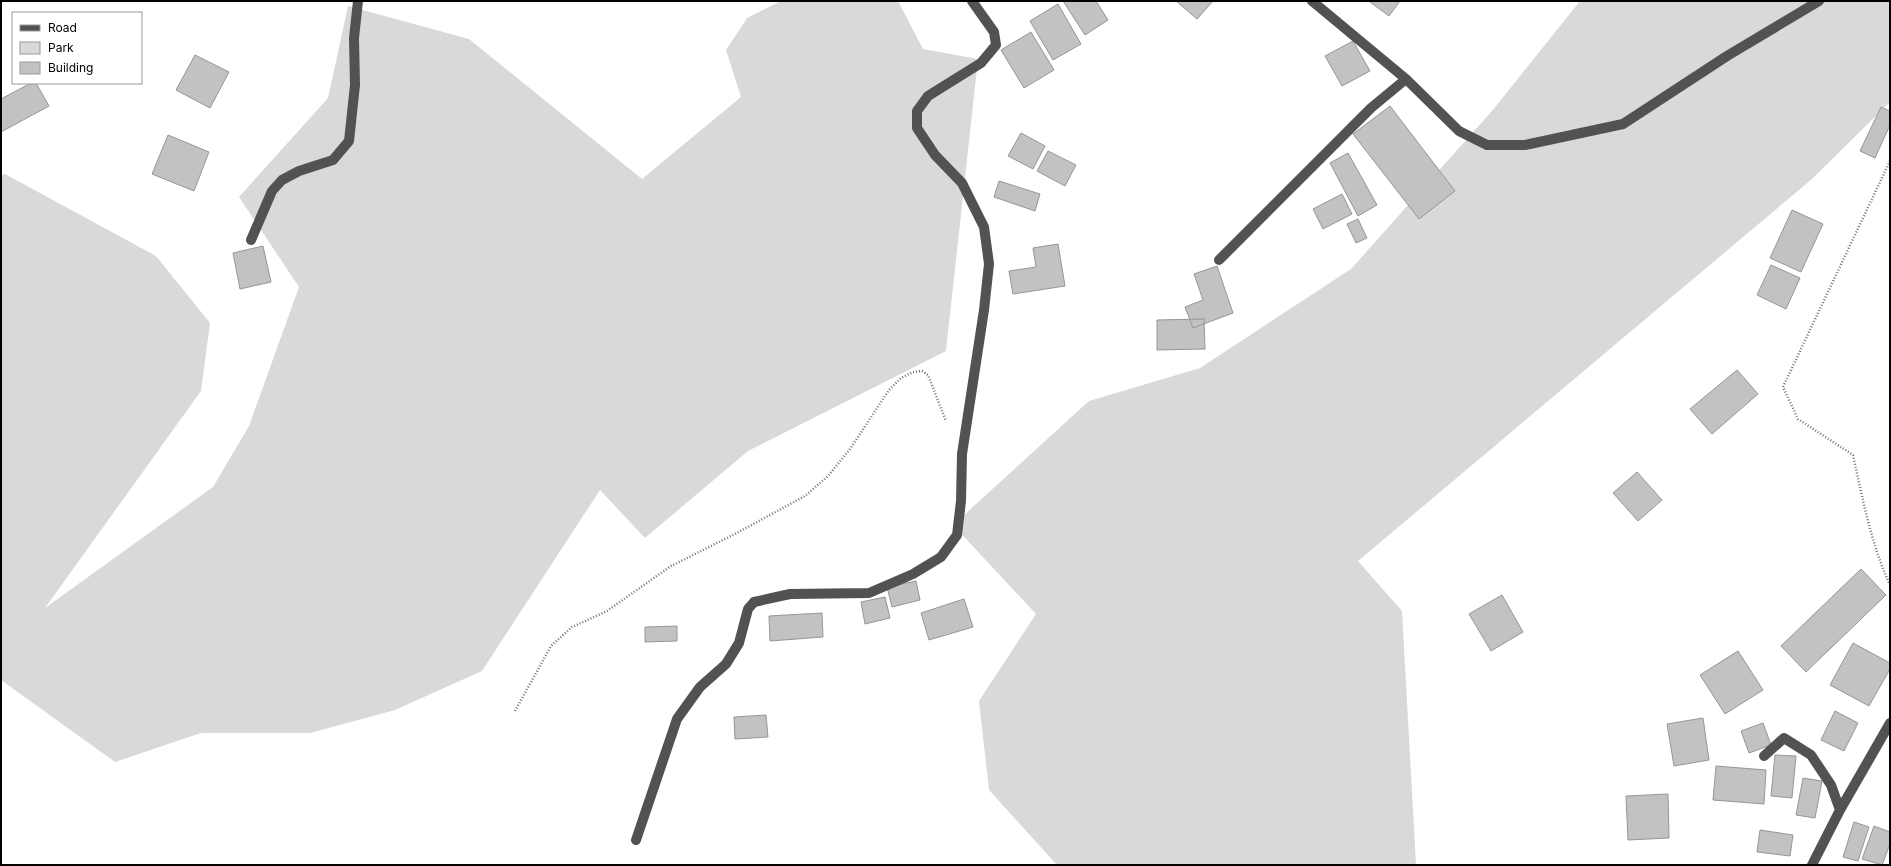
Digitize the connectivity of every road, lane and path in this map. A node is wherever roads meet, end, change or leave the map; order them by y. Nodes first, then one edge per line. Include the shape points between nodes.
1 (358, 1) edge
2 (972, 1) edge
3 (1312, 1) edge
4 (1819, 1) edge
5 (1406, 78) junction
6 (1890, 162) edge
7 (251, 240) dead end
8 (1219, 260) dead end
9 (946, 422) dead end
10 (1890, 585) edge
11 (516, 711) dead end
12 (1890, 723) edge
13 (1764, 756) dead end
14 (1840, 810) junction
15 (636, 840) dead end
16 (1812, 865) edge

1 - 7 street via 354,38 355,86 349,141 333,160 299,171 282,180 272,191
2 - 15 street via 994,32 996,45 981,63 928,96 917,111 917,128 935,155 962,183 984,227 989,264 962,454 957,535 941,557 913,574 869,593 790,594 754,602 748,609 740,643 726,664 700,687 676,719
3 - 5 street
4 - 5 street via 1727,56 1623,124 1525,145 1487,145 1459,131
5 - 8 street via 1372,108
6 - 10 path via 1783,387 1798,419 1853,455 1872,538
9 - 11 path via 928,375 922,371 901,378 889,390 850,449 828,476 805,496 733,536 671,566 607,611 572,627 551,646
12 - 14 street
13 - 14 street via 1784,738 1811,755 1831,785
14 - 16 street

